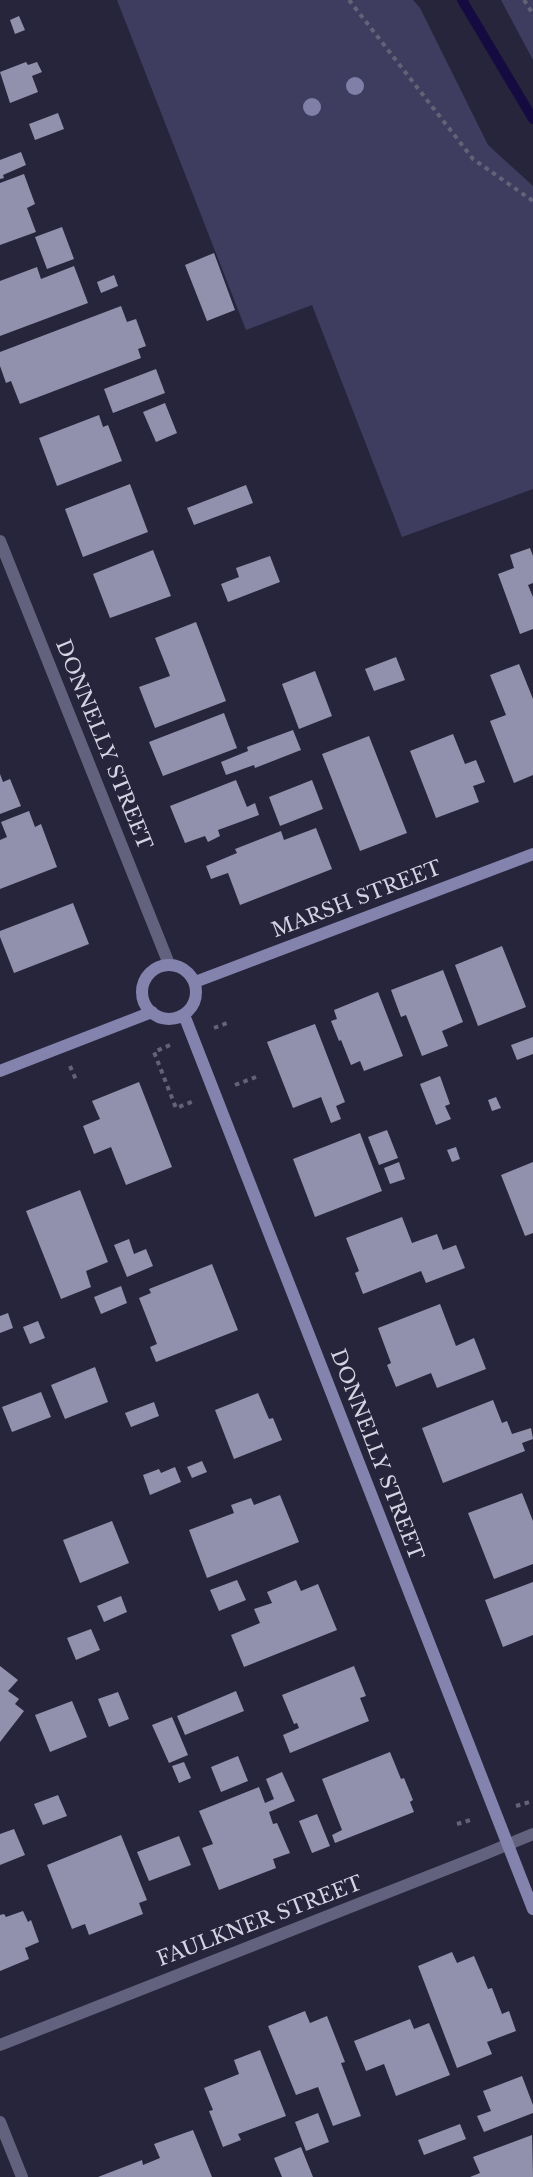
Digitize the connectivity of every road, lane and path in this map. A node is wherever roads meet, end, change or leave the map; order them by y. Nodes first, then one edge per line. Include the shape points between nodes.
1 (349, 0) edge
2 (524, 0) edge
3 (533, 14) edge
4 (533, 201) edge
5 (0, 541) edge
6 (533, 854) edge
7 (169, 964) junction
8 (195, 982) junction
9 (152, 1012) junction
10 (184, 1015) junction
11 (154, 1052) dead end
12 (72, 1070) dead end
13 (0, 1071) edge
14 (256, 1077) dead end
15 (244, 1081) dead end
16 (77, 1082) dead end
17 (184, 1105) dead end
18 (533, 1834) edge
19 (508, 1845) junction
20 (533, 1910) edge
21 (0, 2045) edge
22 (0, 2122) edge
23 (22, 2177) edge

1 - 4 path via 473,159
2 - 3 path
5 - 7 street, DONNELLY STREET
6 - 8 street, MARSH STREET
7 - 8 street via 184,969
7 - 9 street via 154,969 144,982 143,998
8 - 10 street via 195,1001
9 - 10 street via 167,1018
9 - 13 street
10 - 19 street, DONNELLY STREET
11 - 17 path via 176,1108
12 - 16 path
14 - 15 path
18 - 19 street, FAULKNER STREET
19 - 20 street, DONNELLY STREET
19 - 21 street, FAULKNER STREET
22 - 23 street

